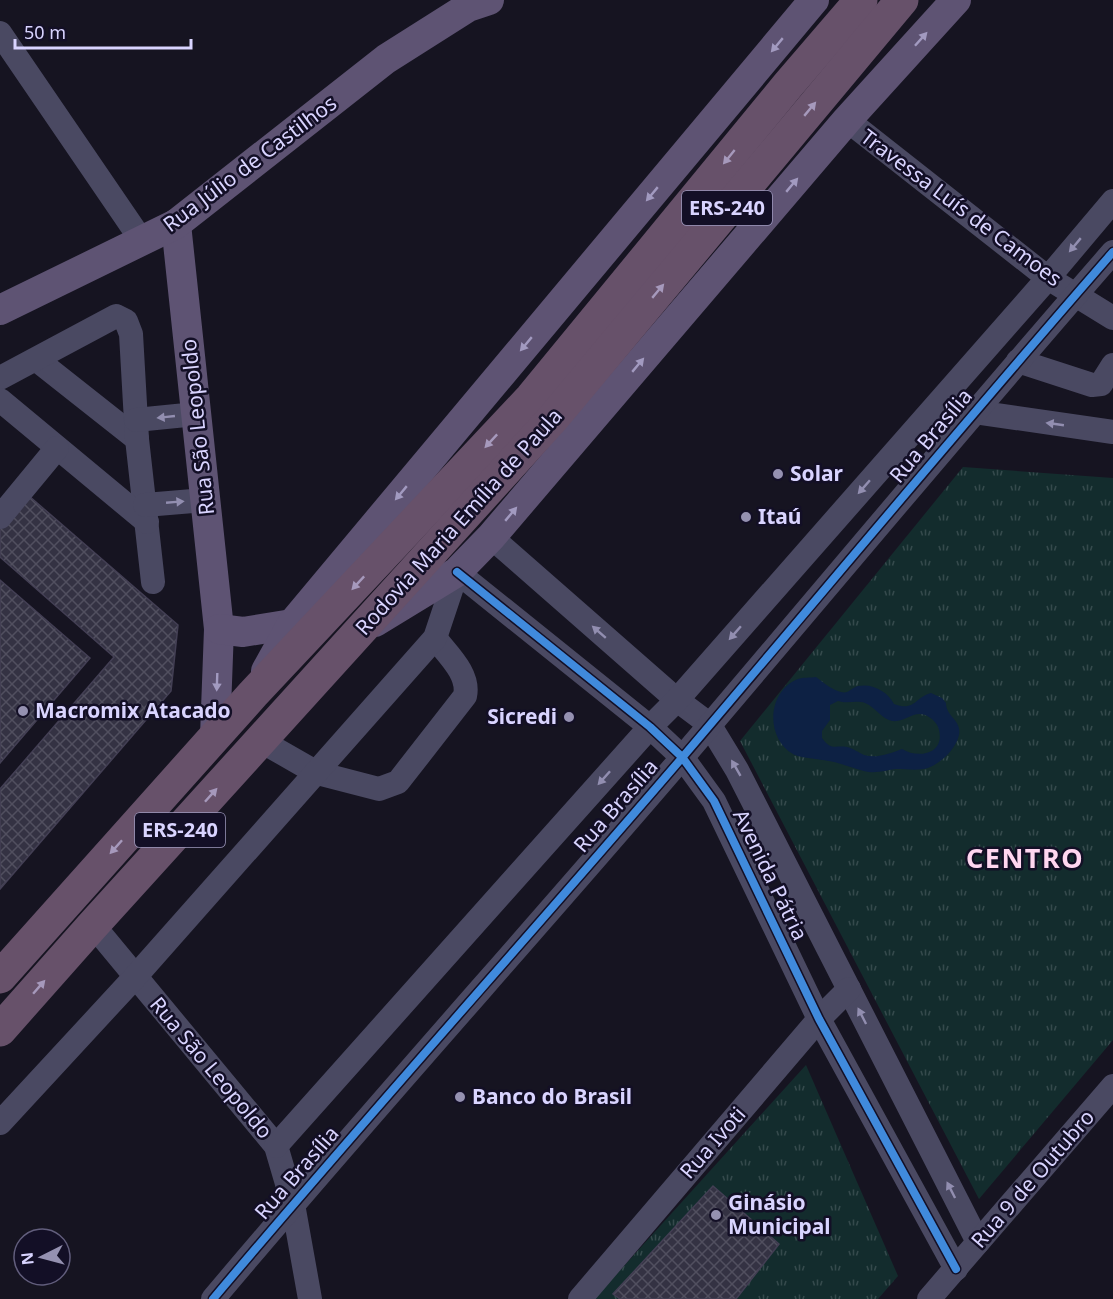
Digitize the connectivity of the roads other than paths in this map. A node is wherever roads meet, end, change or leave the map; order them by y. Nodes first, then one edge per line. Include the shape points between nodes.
1 (814, 0) edge
2 (861, 0) edge
3 (902, 0) edge
4 (956, 0) edge
5 (472, 2) edge
6 (0, 33) edge
7 (847, 120) junction
8 (1113, 201) edge
9 (176, 224) junction
10 (141, 241) junction
11 (1113, 252) edge
12 (1048, 278) junction
13 (1076, 294) junction
14 (0, 310) edge
15 (1113, 318) edge
16 (38, 360) junction
17 (1018, 361) junction
18 (1113, 365) edge
19 (0, 378) edge
20 (0, 400) edge
21 (936, 404) junction
22 (543, 407) junction
23 (974, 413) junction
24 (196, 414) junction
25 (137, 429) junction
26 (1113, 432) edge
27 (57, 448) junction
28 (205, 500) junction
29 (146, 514) junction
30 (0, 517) edge
31 (491, 537) junction
32 (457, 572) junction
33 (153, 582) dead end
34 (292, 624) junction
35 (219, 629) junction
36 (361, 630) junction
37 (435, 638) junction
38 (253, 694) junction
39 (677, 700) junction
40 (709, 724) junction
41 (650, 727) junction
42 (215, 736) junction
43 (261, 741) junction
44 (682, 757) junction
45 (317, 773) junction
46 (93, 924) junction
47 (0, 977) edge
48 (135, 977) junction
49 (849, 989) junction
50 (819, 1020) junction
51 (0, 1030) edge
52 (1113, 1086) edge
53 (0, 1123) edge
54 (276, 1146) junction
55 (292, 1204) junction
56 (978, 1242) junction
57 (956, 1269) junction
58 (213, 1299) edge
59 (310, 1299) edge
60 (580, 1299) edge
61 (928, 1299) edge

1 -> 34 main road
2 -> 22 highway, Rodovia Maria Emília de Paula / ERS-240 via 788,85
22 -> 3 highway, Rodovia Maria Emília de Paula / ERS-240
7 -> 4 main road
5 - 9 main road, Rua Júlio de Castilhos via 386,59
6 - 10 street
7 - 12 street, Travessa Luís de Camoes
31 -> 7 main road
8 -> 12 street, Rua Brasília
9 - 10 main road, Rua Júlio de Castilhos
9 - 24 main road, Rua São Leopoldo
10 - 14 main road, Rua Júlio de Castilhos
11 - 13 street, Rua Brasília
12 - 13 street, Travessa Luís de Camoes
12 - 21 street, Rua Brasília
13 - 15 street, Travessa Luís de Camoes
13 - 17 street, Rua Brasília
16 - 19 street
16 - 25 street
16 - 25 street via 116,316 126,321 131,334
17 - 18 street via 1092,385 1101,384
17 - 23 street, Rua Brasília
20 - 27 street
21 - 23 street
21 -> 39 street, Rua Brasília
22 - 36 highway, Rodovia Maria Emília de Paula / ERS-240
22 -> 38 highway, Rodovia Maria Emília de Paula / ERS-240
26 -> 23 street
23 - 40 street, Rua Brasília
24 -> 25 street
24 - 28 main road, Rua São Leopoldo
25 - 29 street
27 - 29 street
27 - 30 street
29 -> 28 street
28 - 35 main road, Rua São Leopoldo
29 - 33 street
31 - 32 main road
39 -> 31 street, Avenida Pátria
32 - 36 main road
32 - 37 street
32 - 41 street, Avenida Pátria
34 - 35 main road via 243,632
34 - 38 main road
35 -> 42 main road, Rua São Leopoldo
36 - 43 highway, Rodovia Maria Emília de Paula / ERS-240
37 - 45 street
37 - 45 street via 464,678 465,696 398,782 379,789
38 - 42 highway, Rodovia Maria Emília de Paula / ERS-240
39 - 40 street, Avenida Pátria
39 - 41 street, Rua Brasília
40 - 44 street, Rua Brasília
49 -> 40 street, Avenida Pátria via 737,770
41 - 44 street, Avenida Pátria
41 -> 54 street, Rua Brasília
42 -> 47 highway, Rodovia Maria Emília de Paula / ERS-240
43 - 45 street
46 -> 43 highway, Rodovia Maria Emília de Paula / ERS-240
44 - 50 street, Avenida Pátria via 714,801
44 - 55 street, Rua Brasília
45 - 48 street
46 - 48 street, Rua São Leopoldo
51 -> 46 highway, Rodovia Maria Emília de Paula / ERS-240
48 - 53 street
48 - 54 street, Rua São Leopoldo
49 - 50 street, Rua Ivoti
56 -> 49 street, Avenida Pátria
50 - 57 street, Avenida Pátria
50 - 60 street, Rua Ivoti
52 - 56 street, Rua 9 de Outubro
54 - 55 street, Rua São Leopoldo
55 - 58 street, Rua Brasília
55 - 59 street, Rua São Leopoldo
56 - 57 street, Rua 9 de Outubro
57 - 61 street, Rua 9 de Outubro

